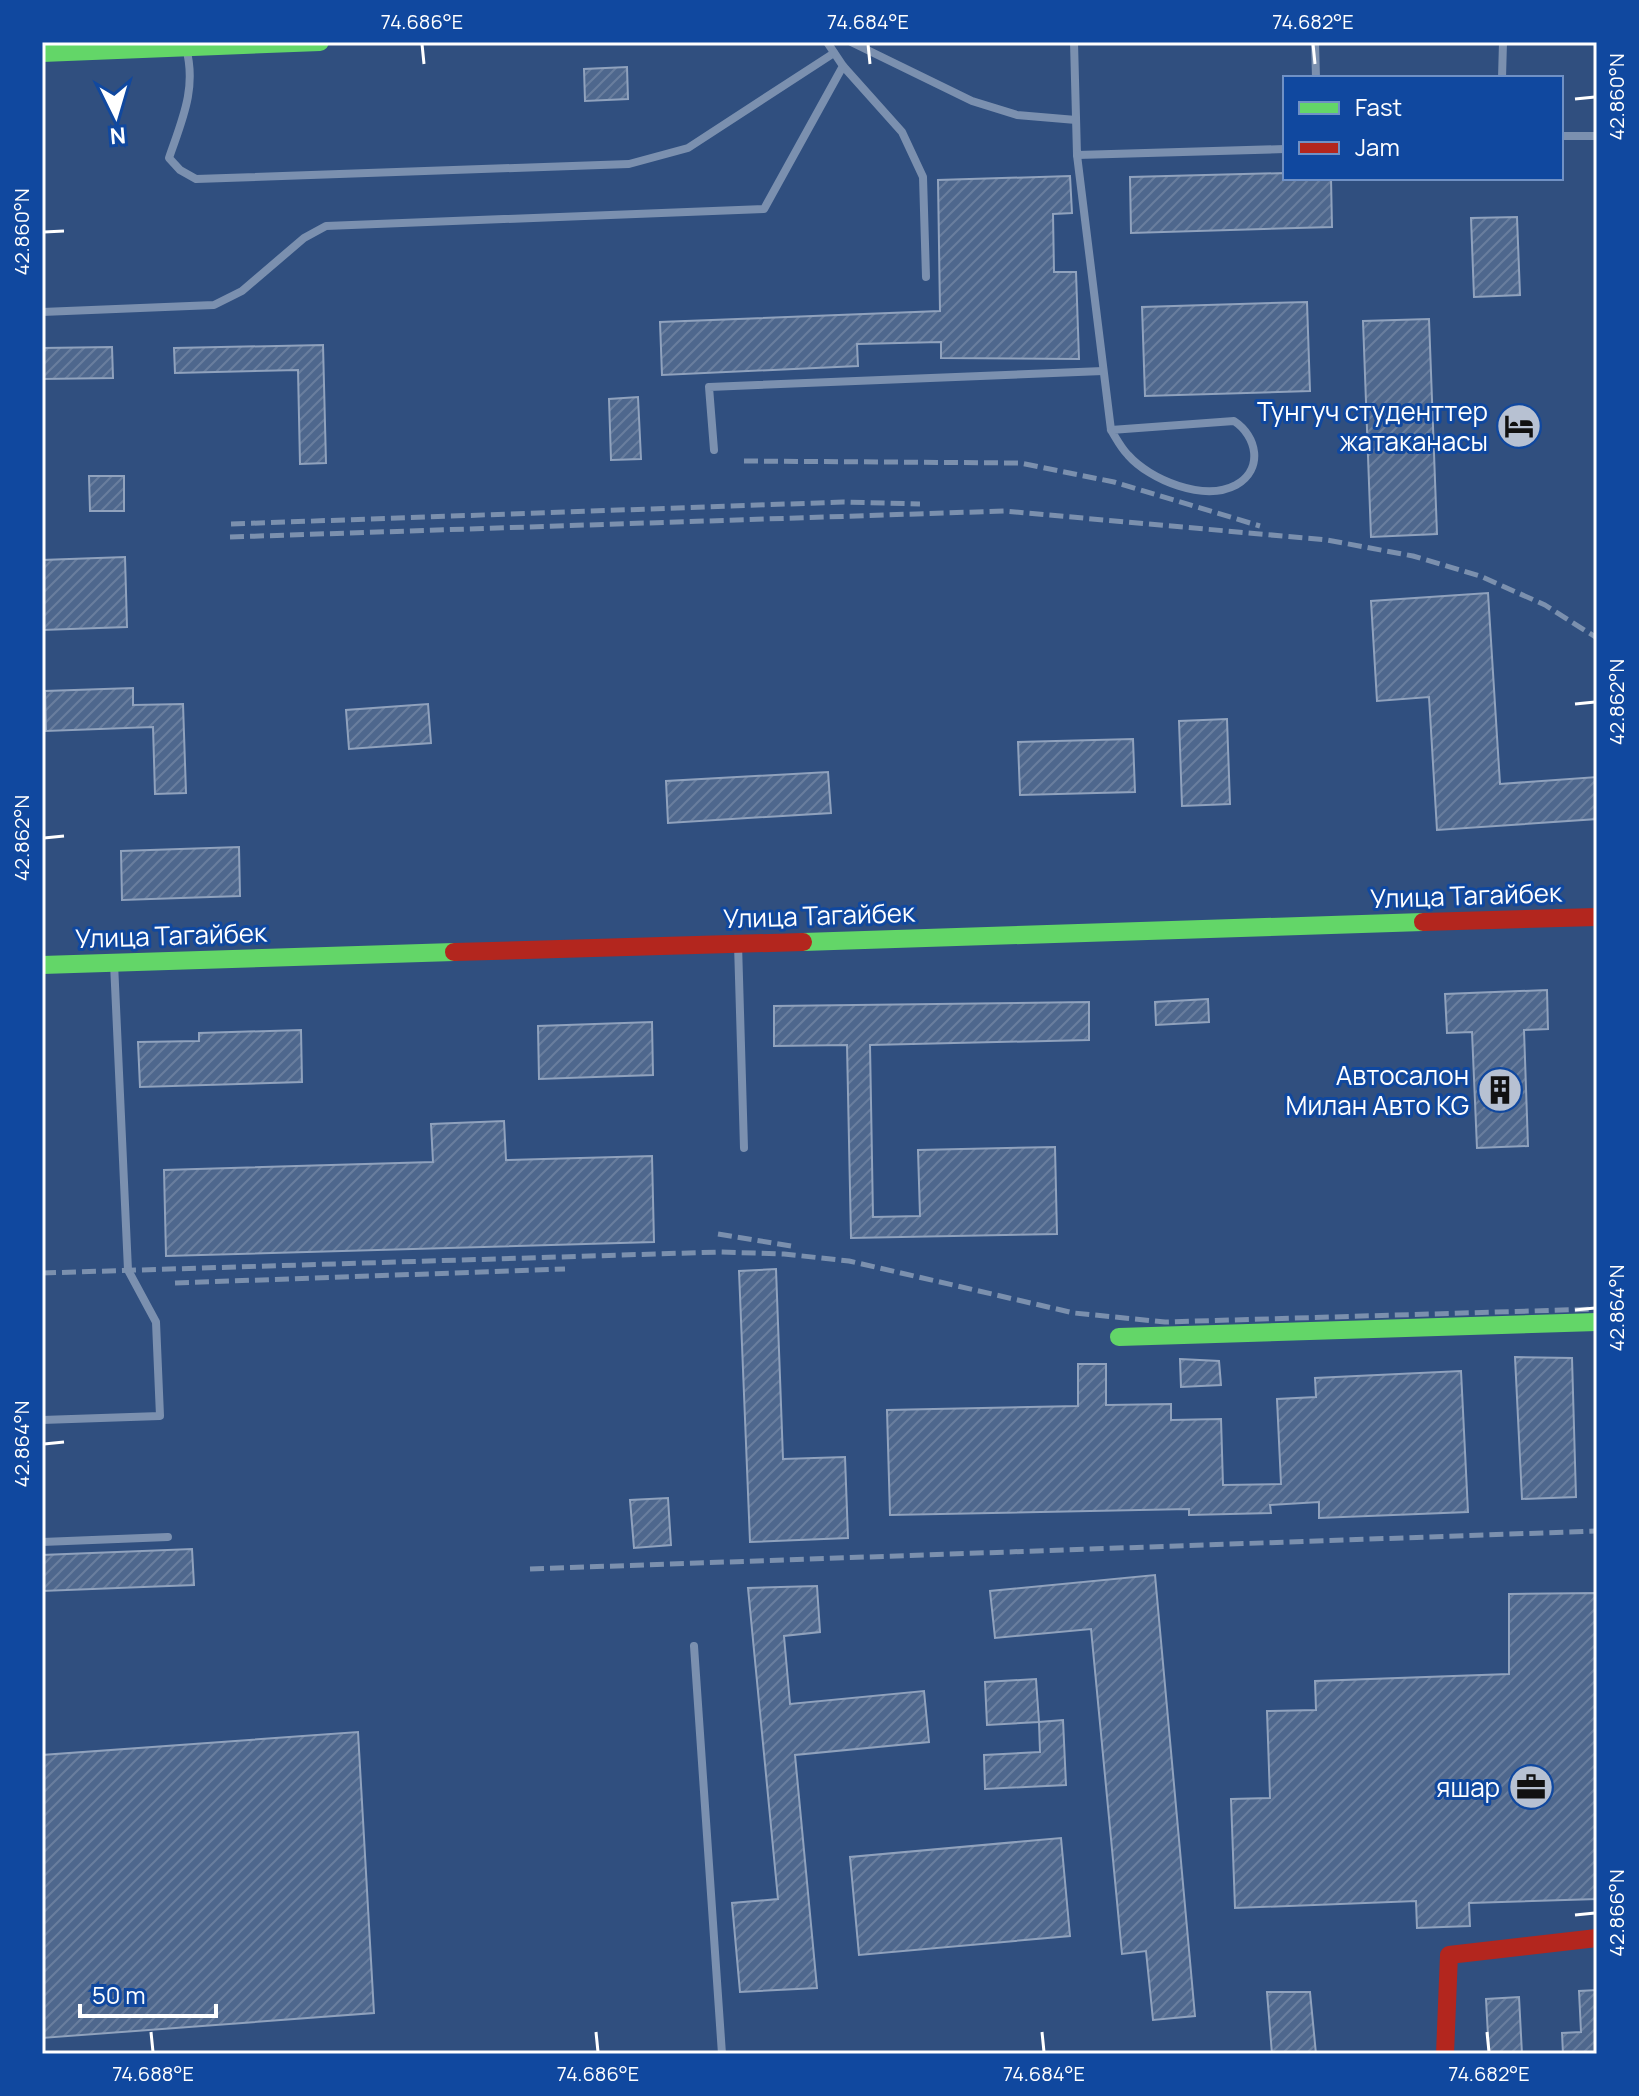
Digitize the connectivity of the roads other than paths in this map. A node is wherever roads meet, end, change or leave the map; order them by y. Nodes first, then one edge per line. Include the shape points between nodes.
1 (320, 42) edge
2 (827, 42) edge
3 (851, 42) edge
4 (1074, 42) edge
5 (1315, 42) edge
6 (1503, 42) edge
7 (186, 47) junction
8 (42, 53) edge
9 (834, 53) junction
10 (843, 66) junction
11 (1316, 76) edge
12 (1502, 76) edge
13 (1076, 120) junction
14 (1563, 136) edge
15 (1597, 136) edge
16 (1283, 149) edge
17 (1077, 155) junction
18 (926, 277) dead end
19 (42, 312) edge
20 (1103, 371) junction
21 (1111, 430) junction
22 (714, 450) dead end
23 (1597, 917) edge
24 (738, 943) junction
25 (114, 962) junction
26 (42, 965) edge
27 (744, 1148) dead end
28 (1597, 1322) edge
29 (1119, 1337) dead end
30 (42, 1420) edge
31 (168, 1537) dead end
32 (42, 1542) edge
33 (694, 1646) dead end
34 (1597, 1938) edge
35 (722, 2054) edge
36 (1445, 2054) edge

1 - 7 street
2 - 9 lane
3 - 13 lane via 972,101 1017,115
4 - 13 lane
5 - 11 lane
6 - 12 lane
7 - 8 street
7 - 9 lane via 192,70 189,99 169,158 196,179 629,164 688,148
9 - 10 lane
10 - 18 lane via 902,132 923,177
10 - 19 lane via 764,209 326,226 242,291 214,305
13 - 17 lane
14 - 15 lane
16 - 17 lane
17 - 20 lane
20 - 21 lane
20 - 22 lane via 709,387
21 - 21 lane via 1234,421 1247,430 1256,452 1250,474 1234,487 1185,487 1145,469
23 - 24 street, Улица Тагайбек
24 - 25 street, Улица Тагайбек
24 - 27 lane
25 - 26 street, Улица Тагайбек
25 - 30 lane via 128,1270 156,1322 160,1416
28 - 29 street
31 - 32 lane
33 - 35 lane
34 - 36 street via 1449,1955

